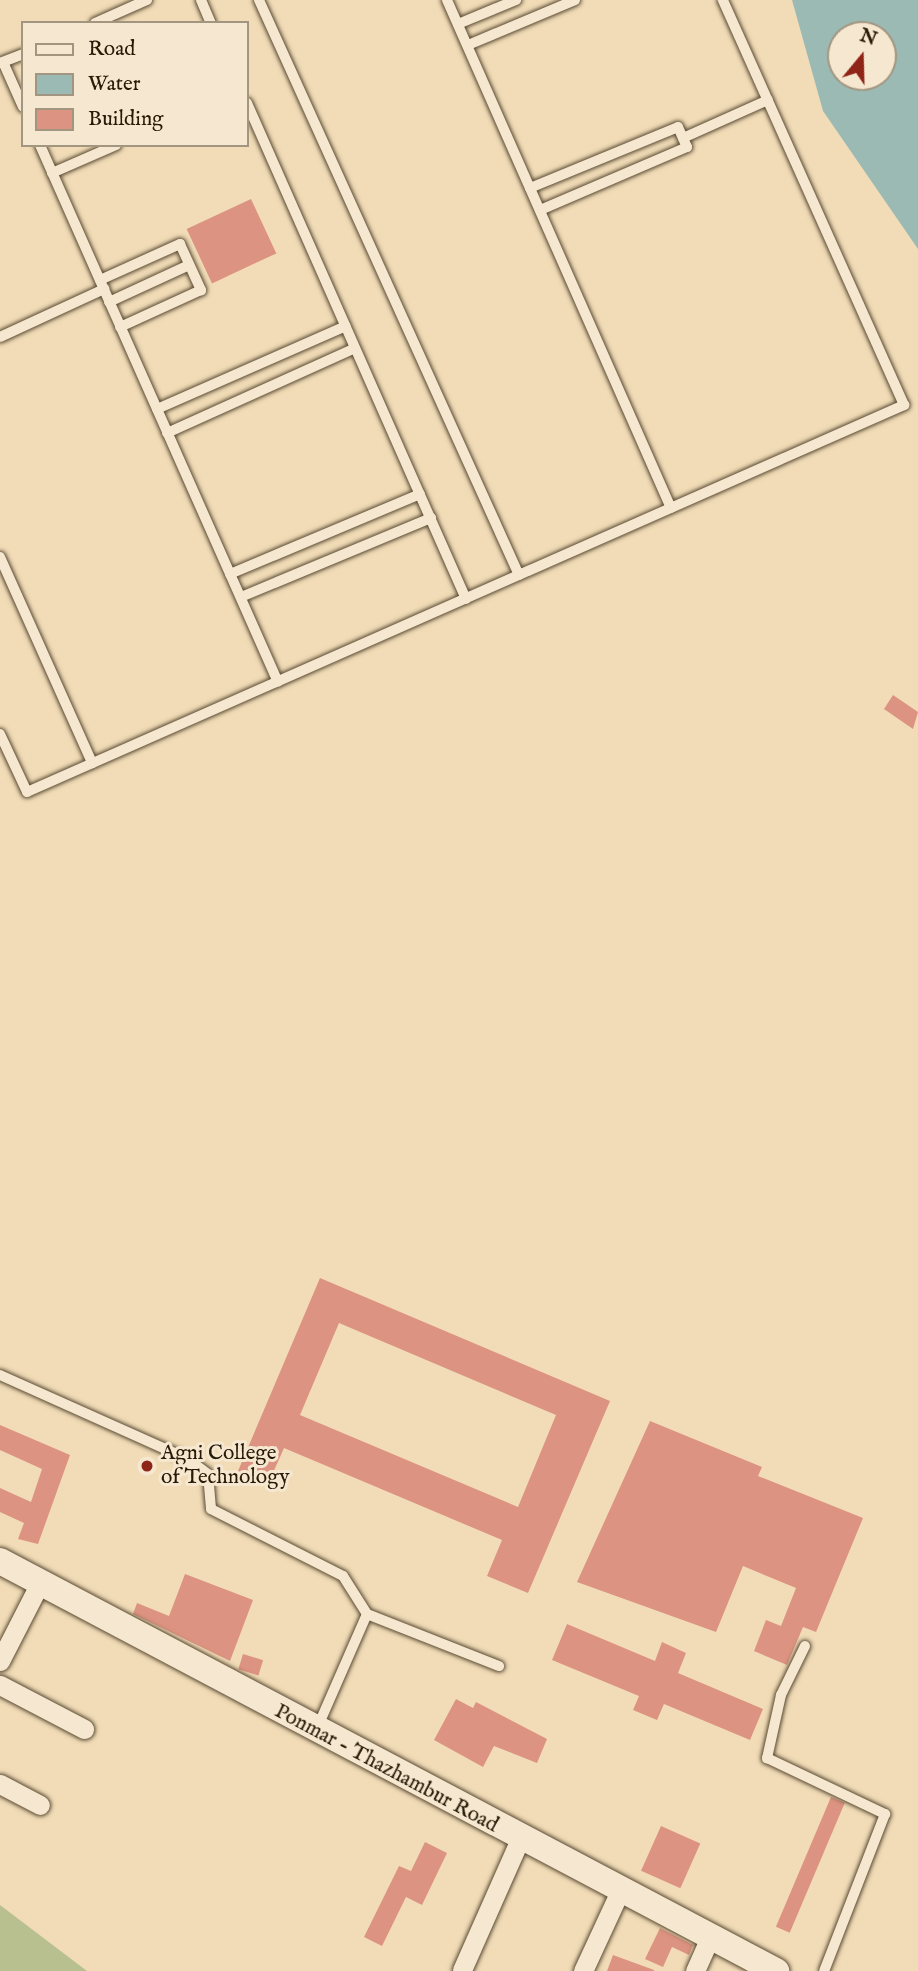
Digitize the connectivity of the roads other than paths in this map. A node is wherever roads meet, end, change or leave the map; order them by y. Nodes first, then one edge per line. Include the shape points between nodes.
1 (148, 0) edge
2 (201, 0) edge
3 (259, 0) edge
4 (447, 0) edge
5 (516, 0) edge
6 (575, 0) edge
7 (723, 0) edge
8 (100, 21) edge
9 (210, 21) edge
10 (458, 24) junction
11 (468, 45) junction
12 (21, 55) edge
13 (1, 63) edge
14 (768, 100) junction
15 (21, 103) edge
16 (248, 105) edge
17 (682, 138) junction
18 (111, 147) edge
19 (41, 148) edge
20 (52, 173) junction
21 (530, 188) junction
22 (540, 210) junction
23 (190, 265) junction
24 (102, 285) junction
25 (109, 302) junction
26 (346, 326) junction
27 (120, 327) junction
28 (0, 337) edge
29 (355, 348) junction
30 (157, 410) junction
31 (167, 433) junction
32 (420, 494) junction
33 (671, 508) junction
34 (431, 518) junction
35 (0, 556) edge
36 (230, 574) junction
37 (519, 575) junction
38 (241, 597) junction
39 (466, 599) junction
40 (278, 682) junction
41 (0, 734) edge
42 (92, 763) junction
43 (0, 1375) edge
44 (0, 1562) edge
45 (40, 1583) junction
46 (367, 1614) junction
47 (805, 1646) dead end
48 (0, 1661) edge
49 (499, 1666) dead end
50 (0, 1685) edge
51 (85, 1729) dead end
52 (315, 1733) junction
53 (0, 1784) edge
54 (40, 1805) dead end
55 (520, 1839) junction
56 (620, 1891) junction
57 (710, 1937) junction
58 (462, 1970) edge
59 (583, 1971) edge
60 (695, 1971) edge
61 (775, 1971) edge
62 (824, 1971) edge

1 - 8 lane
2 - 9 lane
3 - 37 lane
4 - 10 lane
5 - 10 lane
6 - 11 lane
7 - 14 lane
10 - 11 lane
11 - 21 lane
12 - 13 lane
13 - 15 lane
14 - 17 lane
14 - 33 lane via 904,405
16 - 26 lane
17 - 21 lane via 678,127
17 - 22 lane via 687,147
18 - 20 lane
19 - 20 lane
20 - 24 lane
21 - 22 lane
22 - 33 lane
23 - 24 lane via 180,244
23 - 25 lane
23 - 27 lane via 201,290
24 - 25 lane
24 - 28 lane
25 - 27 lane
26 - 29 lane
26 - 30 lane
27 - 30 lane
29 - 31 lane
29 - 32 lane
30 - 31 lane
31 - 36 lane
32 - 34 lane
32 - 36 lane
33 - 37 lane
34 - 38 lane
34 - 39 lane
35 - 42 lane
36 - 38 lane
37 - 39 lane
38 - 40 lane
39 - 40 lane
40 - 42 lane
41 - 42 lane via 27,792
43 - 46 lane via 188,1459 208,1474 211,1509 343,1576
44 - 45 street, Ponmar - Thazhambur Road
45 - 48 street
45 - 52 street, Ponmar - Thazhambur Road
46 - 49 lane
46 - 52 lane
47 - 62 lane via 781,1695 767,1758 885,1814
50 - 51 street
52 - 55 street, Ponmar - Thazhambur Road
53 - 54 street
55 - 56 street, Ponmar - Thazhambur Road
55 - 58 street
56 - 57 street, Ponmar - Thazhambur Road
56 - 59 street
57 - 60 street
57 - 61 street, Ponmar - Thazhambur Road

